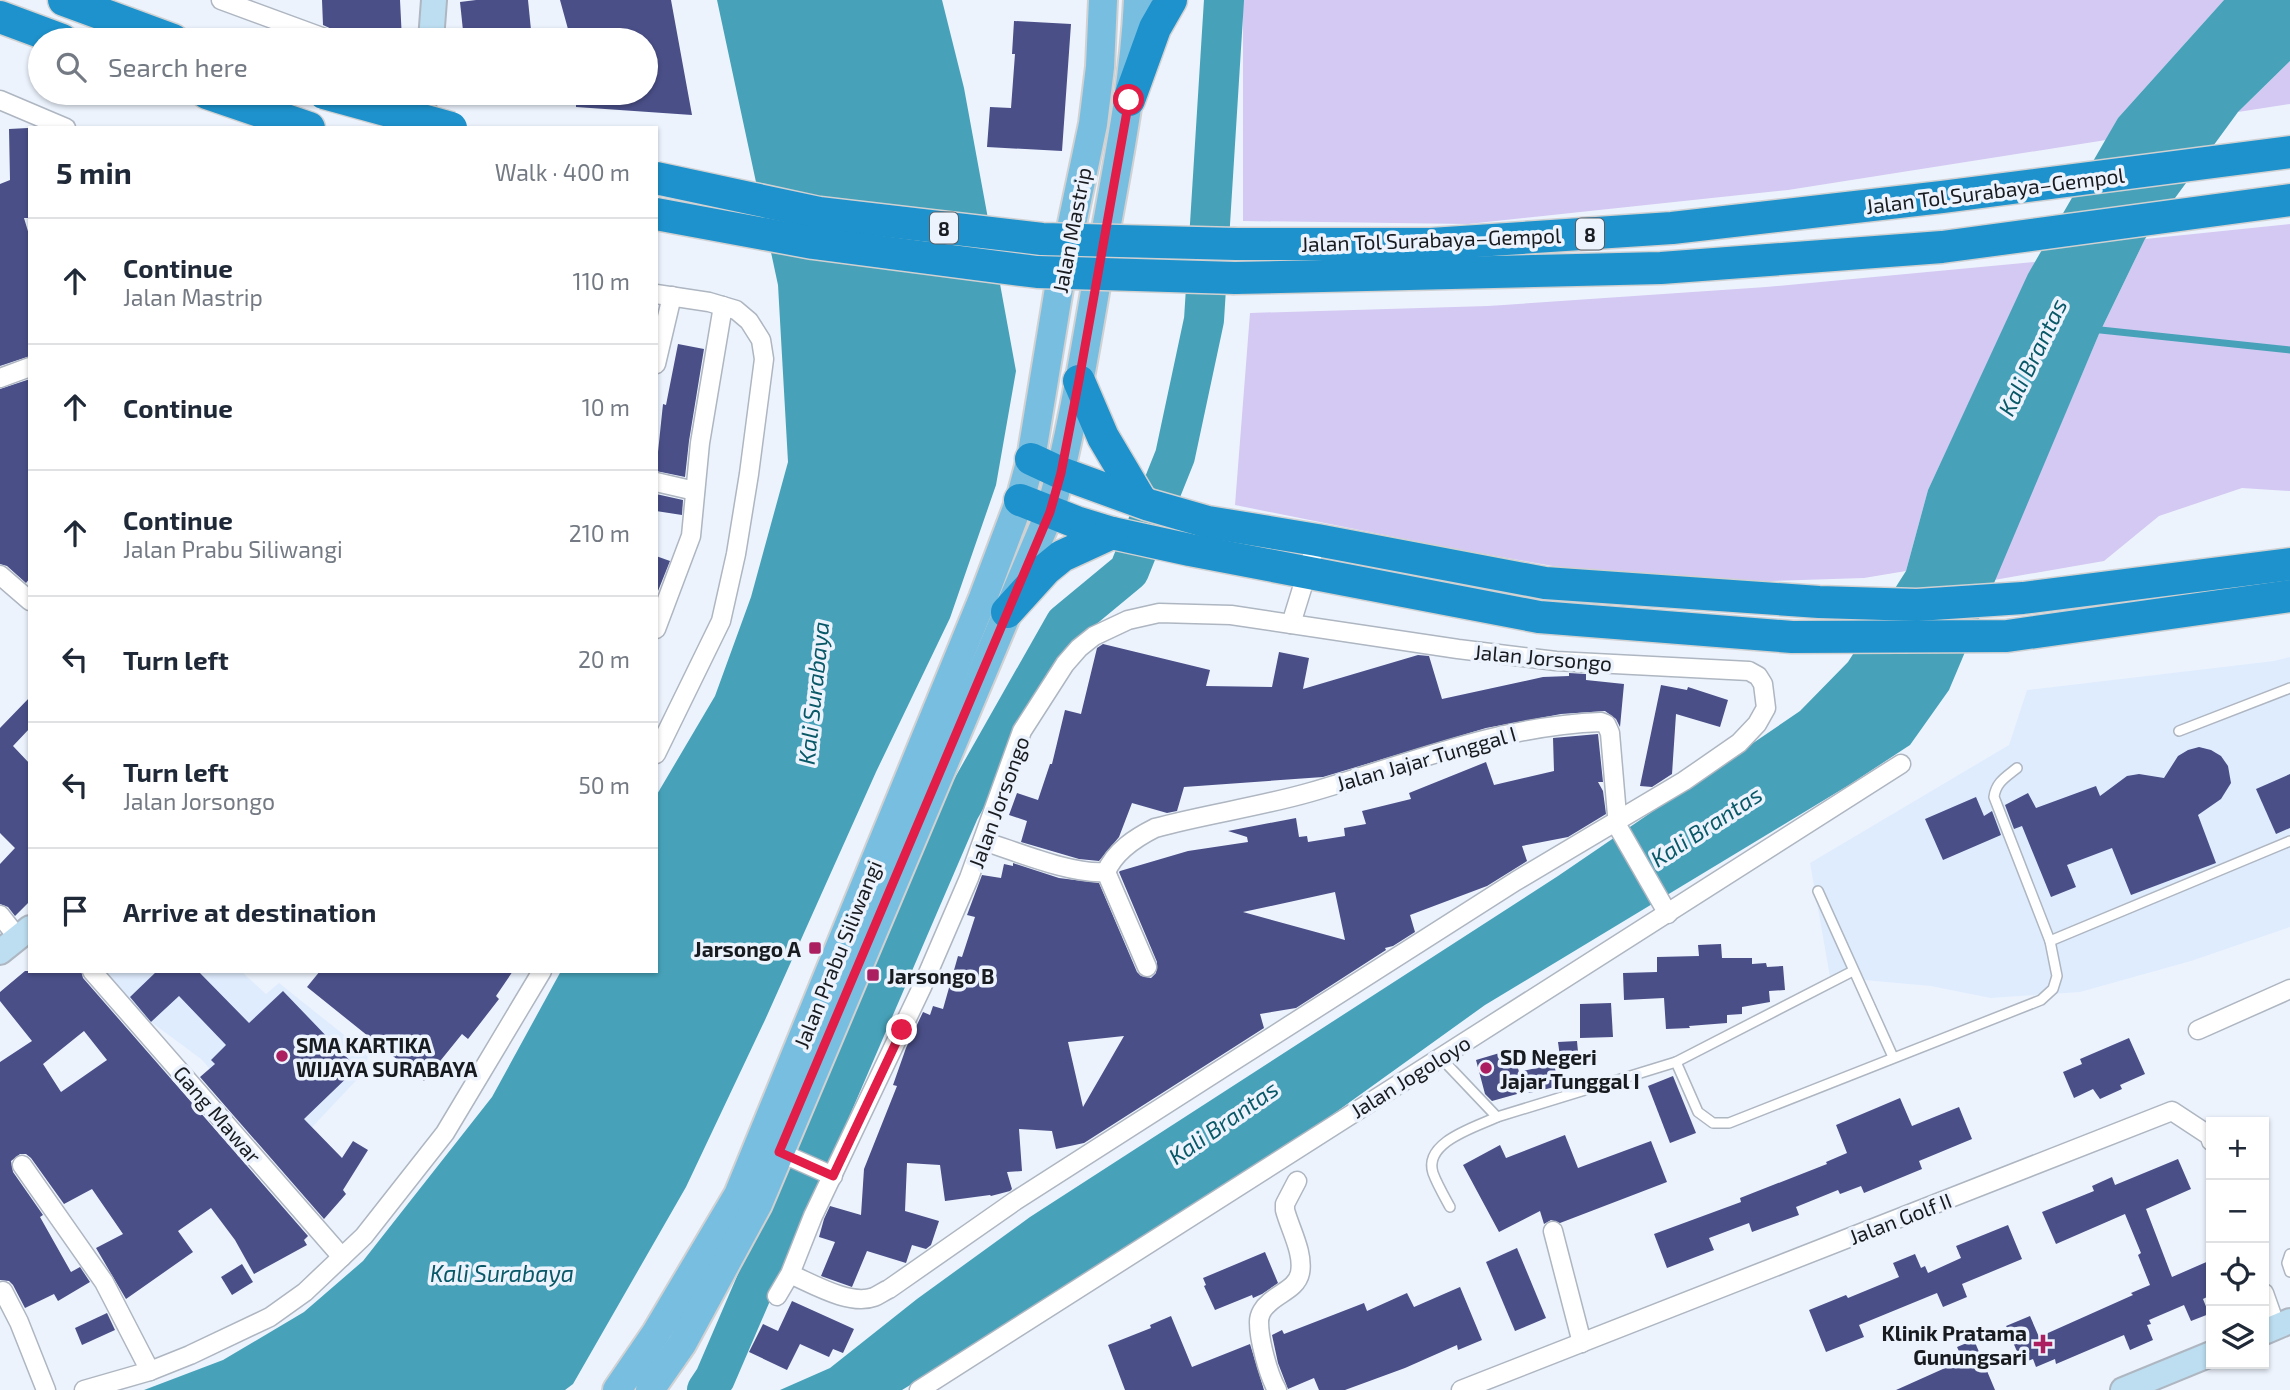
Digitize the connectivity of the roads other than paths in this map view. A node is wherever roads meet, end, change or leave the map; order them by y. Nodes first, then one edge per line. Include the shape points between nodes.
1 (64, 0) edge
2 (221, 0) edge
3 (433, 0) edge
4 (1103, 0) edge
5 (1139, 0) edge
6 (1171, 0) edge
7 (0, 18) edge
8 (28, 28) edge
9 (140, 28) edge
10 (297, 28) edge
11 (432, 28) edge
12 (0, 100) edge
13 (1129, 100) junction
14 (243, 105) edge
15 (368, 105) edge
16 (423, 105) edge
17 (61, 126) edge
18 (305, 126) edge
19 (420, 126) edge
20 (444, 126) edge
21 (2287, 152) edge
22 (658, 178) edge
23 (2290, 200) edge
24 (658, 214) edge
25 (664, 295) edge
26 (723, 306) junction
27 (658, 347) edge
28 (28, 368) edge
29 (0, 377) edge
30 (1079, 380) junction
31 (1031, 459) junction
32 (1061, 473) junction
33 (658, 483) edge
34 (695, 492) junction
35 (1020, 500) junction
36 (1145, 503) junction
37 (1050, 512) junction
38 (1118, 535) junction
39 (1317, 540) junction
40 (2290, 564) edge
41 (1308, 571) junction
42 (0, 575) edge
43 (2290, 596) edge
44 (28, 599) edge
45 (1007, 612) junction
46 (658, 621) edge
47 (1291, 624) junction
48 (2290, 688) edge
49 (2179, 731) dead end
50 (658, 750) edge
51 (1901, 764) dead end
52 (2017, 768) dead end
53 (1617, 824) junction
54 (983, 841) junction
55 (2290, 841) edge
56 (1106, 872) junction
57 (1818, 891) dead end
58 (1665, 908) junction
59 (0, 915) edge
60 (16, 940) edge
61 (2050, 942) junction
62 (1147, 967) dead end
63 (1853, 971) junction
64 (94, 973) edge
65 (541, 973) edge
66 (2290, 989) edge
67 (2198, 1030) dead end
68 (1440, 1056) junction
69 (1893, 1057) junction
70 (1676, 1062) junction
71 (1497, 1117) junction
72 (2206, 1133) edge
73 (781, 1154) junction
74 (22, 1165) dead end
75 (830, 1175) junction
76 (1297, 1181) dead end
77 (1450, 1207) dead end
78 (1553, 1231) dead end
79 (2290, 1254) edge
80 (342, 1257) junction
81 (2290, 1272) edge
82 (790, 1275) junction
83 (3, 1291) dead end
84 (777, 1296) dead end
85 (2269, 1306) edge
86 (2276, 1327) edge
87 (1582, 1343) junction
88 (2206, 1356) edge
89 (149, 1371) junction
90 (46, 1390) edge
91 (85, 1390) edge
92 (617, 1390) edge
93 (650, 1390) edge
94 (919, 1390) edge
95 (1277, 1390) edge
96 (1461, 1390) edge
97 (2123, 1390) edge

1 - 9 highway
2 - 10 street
3 - 11 main road
4 - 31 main road, Jalan Mastrip via 1093,124 1061,276
5 - 13 main road, Jalan Mastrip
6 - 13 highway via 1155,28
7 - 8 highway
12 - 17 street
13 - 30 main road, Jalan Mastrip
14 - 18 highway
15 - 20 highway, bridge
16 - 19 main road
21 - 22 highway, Jalan Tol Surabaya–Gempol / 8, bridge via 1672,228 1431,244 1042,239 819,213
23 - 24 highway, Jalan Tol Surabaya–Gempol / 8, bridge via 1942,247 1661,268 1235,278 1037,272 813,243
25 - 26 street
25 - 27 street
26 - 34 street
26 - 50 street via 749,321 761,340 764,359 749,474 721,621
28 - 29 street
30 - 32 main road, Jalan Mastrip
30 - 36 highway via 1102,437
31 - 32 highway
31 - 35 main road, Jalan Mastrip
32 - 36 highway
32 - 37 main road, Jalan Mastrip
33 - 34 street
34 - 46 street via 691,536
35 - 37 highway
35 - 92 main road, Jalan Prabu Siliwangi via 738,1195 656,1334
36 - 39 highway via 1208,522
37 - 38 highway
37 - 45 main road, Jalan Prabu Siliwangi
38 - 41 highway
38 - 45 highway via 1062,556
39 - 40 highway via 1545,583 1917,605 2023,598
39 - 41 street
41 - 43 highway via 1539,617 1792,637 2007,636
41 - 47 street
42 - 44 street
45 - 73 main road, Jalan Prabu Siliwangi
47 - 53 street, Jalan Jorsongo via 1556,661 1749,671 1758,676 1766,708 1739,743
47 - 54 street, Jalan Jorsongo via 1231,615 1159,613 1128,620 1094,636 1065,664 1022,732
48 - 49 lane
51 - 58 street, Jalan Jogoloyo
52 - 61 lane via 2002,780 1994,797
53 - 56 street, Jalan Jajar Tunggal I via 1609,728 1601,722 1565,723 1481,739 1309,793 1155,828 1125,847
53 - 58 street, Jalan Jajar Tunggal I
53 - 82 street via 1516,881 1037,1187 875,1297 848,1298
54 - 56 street via 1073,869
54 - 75 street, Jalan Jorsongo via 922,987
55 - 61 lane
56 - 62 street
57 - 63 lane
58 - 68 street, Jalan Jogoloyo
59 - 60 street
61 - 69 lane via 2057,976 2053,989 2041,1000
63 - 69 lane
63 - 70 lane
64 - 80 street, Gang Mawar
65 - 80 street via 445,1133 364,1236
66 - 67 street
68 - 71 lane
68 - 94 street, Jalan Jogoloyo
69 - 70 lane via 1729,1124 1713,1124 1698,1112
70 - 71 lane
71 - 77 lane via 1436,1150 1432,1171
72 - 87 street, Jalan Golf II via 2172,1111
73 - 75 street
73 - 93 main road, Jalan Prabu Siliwangi via 682,1344
74 - 89 street via 114,1297
75 - 82 street, Jalan Jorsongo
76 - 95 street via 1284,1210 1298,1252 1299,1278 1268,1304 1259,1321
78 - 87 street
79 - 81 lane
80 - 89 street via 270,1317
82 - 84 street, Jalan Jorsongo
83 - 90 street
85 - 86 street
87 - 96 street, Jalan Golf II
88 - 97 main road via 2163,1378
89 - 91 street

